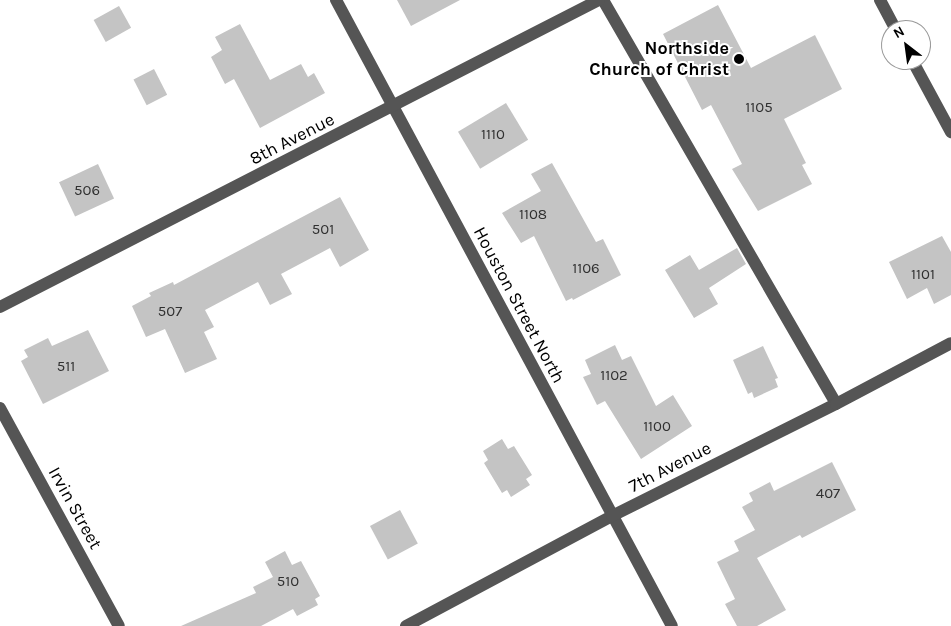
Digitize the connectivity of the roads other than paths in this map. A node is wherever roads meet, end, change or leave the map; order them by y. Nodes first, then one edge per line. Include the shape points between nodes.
1 (336, 0) edge
2 (599, 0) edge
3 (603, 0) edge
4 (880, 0) edge
5 (891, 20) edge
6 (917, 70) edge
7 (393, 107) junction
8 (951, 132) edge
9 (0, 306) edge
10 (951, 342) edge
11 (836, 404) junction
12 (0, 408) edge
13 (612, 516) junction
14 (119, 626) edge
15 (406, 626) edge
16 (672, 626) edge

1 - 7 street, Houston Street North
2 - 7 street, 8th Avenue
3 - 11 street
4 - 5 street
6 - 8 street
7 - 9 street, 8th Avenue
7 - 13 street, Houston Street North
10 - 11 street, 7th Avenue
11 - 13 street, 7th Avenue
12 - 14 street, Irvin Street
13 - 15 street, 7th Avenue
13 - 16 street, Houston Street North

